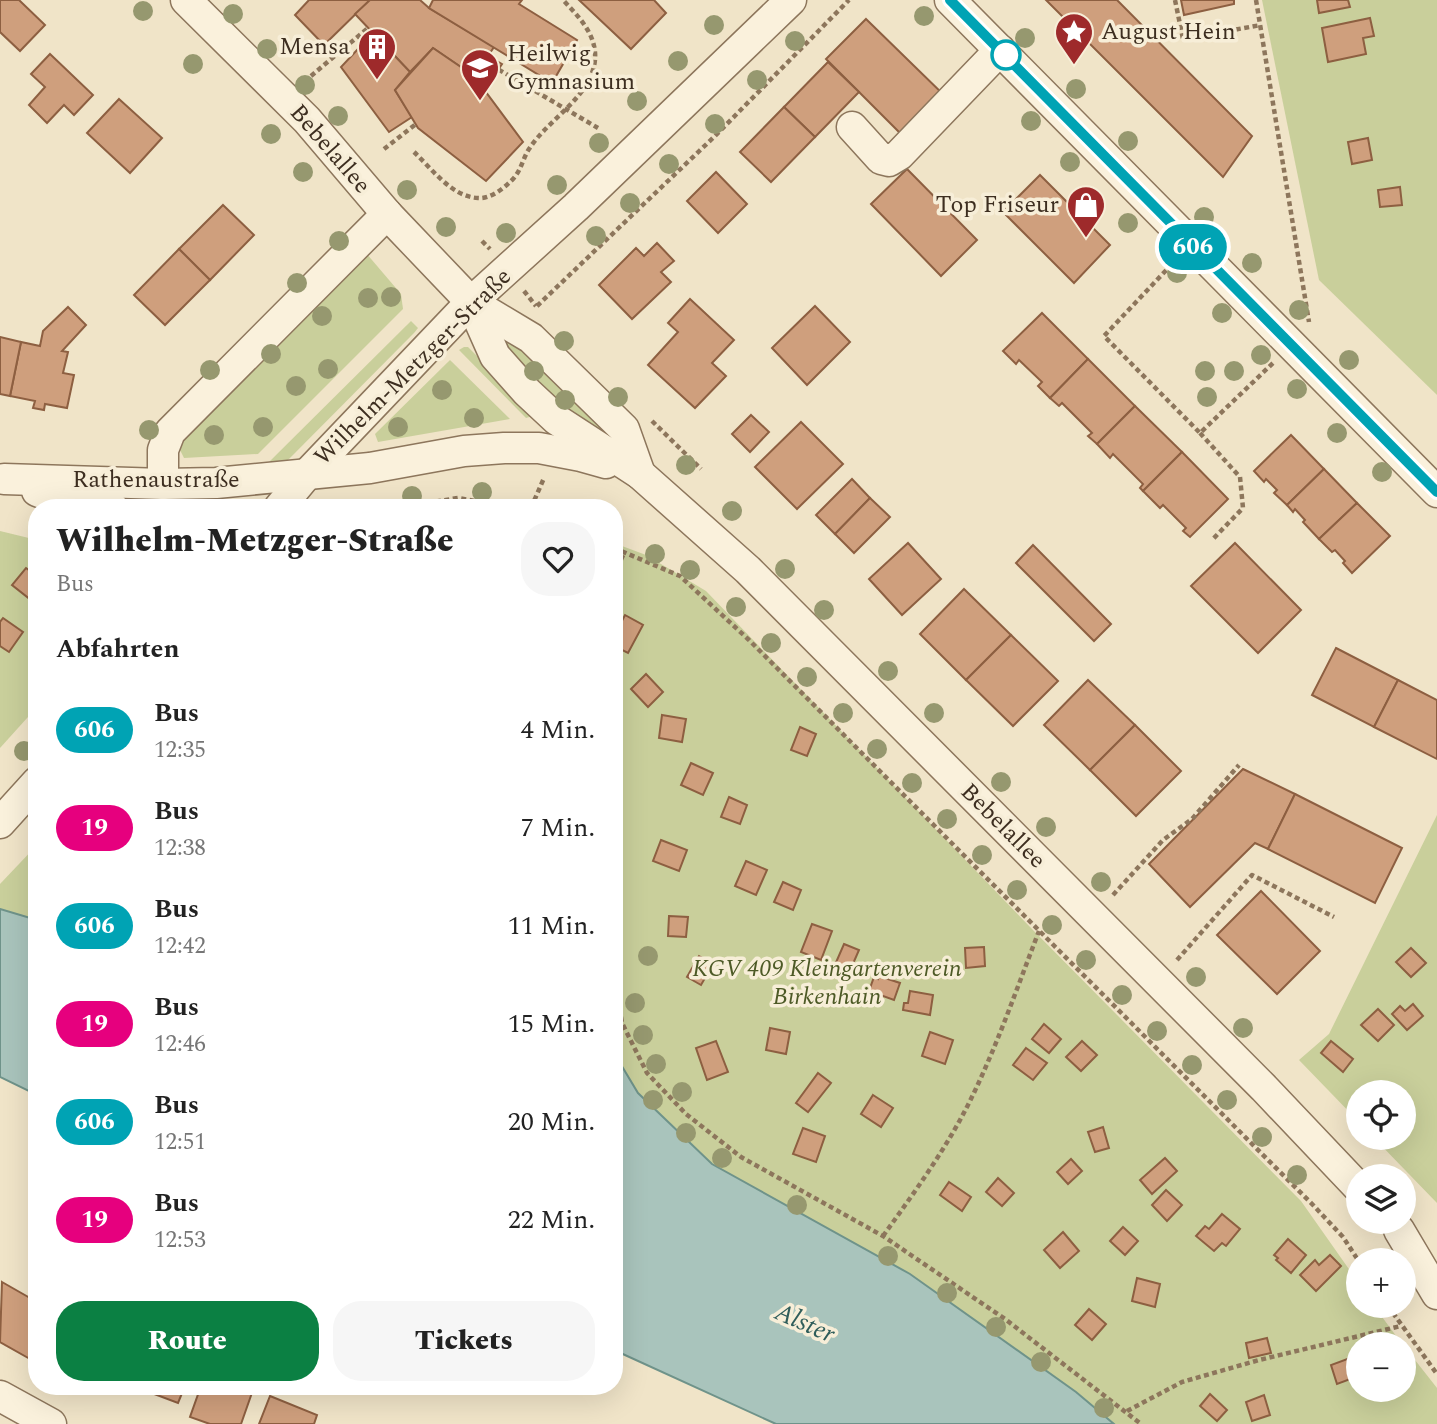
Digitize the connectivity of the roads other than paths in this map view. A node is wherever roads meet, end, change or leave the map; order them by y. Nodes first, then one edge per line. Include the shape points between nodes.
1 (186, 0) edge
2 (791, 0) edge
3 (950, 0) edge
4 (1000, 50) junction
5 (852, 127) dead end
6 (387, 214) junction
7 (471, 302) junction
8 (370, 468) junction
9 (308, 473) junction
10 (640, 474) junction
11 (2, 479) edge
12 (163, 484) junction
13 (1437, 492) edge
14 (61, 499) edge
15 (284, 499) edge
16 (295, 499) edge
17 (28, 792) edge
18 (0, 823) edge
19 (1346, 1175) edge
20 (1400, 1234) edge
21 (1405, 1234) edge
22 (1437, 1261) edge
23 (1437, 1294) edge
24 (0, 1396) edge
25 (51, 1424) edge

1 - 6 street, Bebelallee via 306,120
2 - 7 street, Wilhelm-Metzger-Straße
3 - 4 street
4 - 5 street via 890,161 880,159
4 - 13 street
6 - 7 street, Bebelallee
6 - 12 street via 178,423 165,441
7 - 9 street, Wilhelm-Metzger-Straße
7 - 10 street, Bebelallee via 495,356 527,392 557,420
7 - 10 street, Bebelallee via 531,338 624,429
8 - 9 street, Wilhelm-Metzger-Straße
8 - 10 street, Wilhelm-Metzger-Straße via 464,451 539,448
8 - 16 street, Wilhelm-Metzger-Straße
9 - 12 street, Rathenaustraße
9 - 15 street, Wilhelm-Metzger-Straße
10 - 19 street, Bebelallee via 748,570
11 - 12 street, Rathenaustraße
11 - 14 street, Rathenaustraße
17 - 18 street
20 - 23 street
21 - 22 street
24 - 25 street

